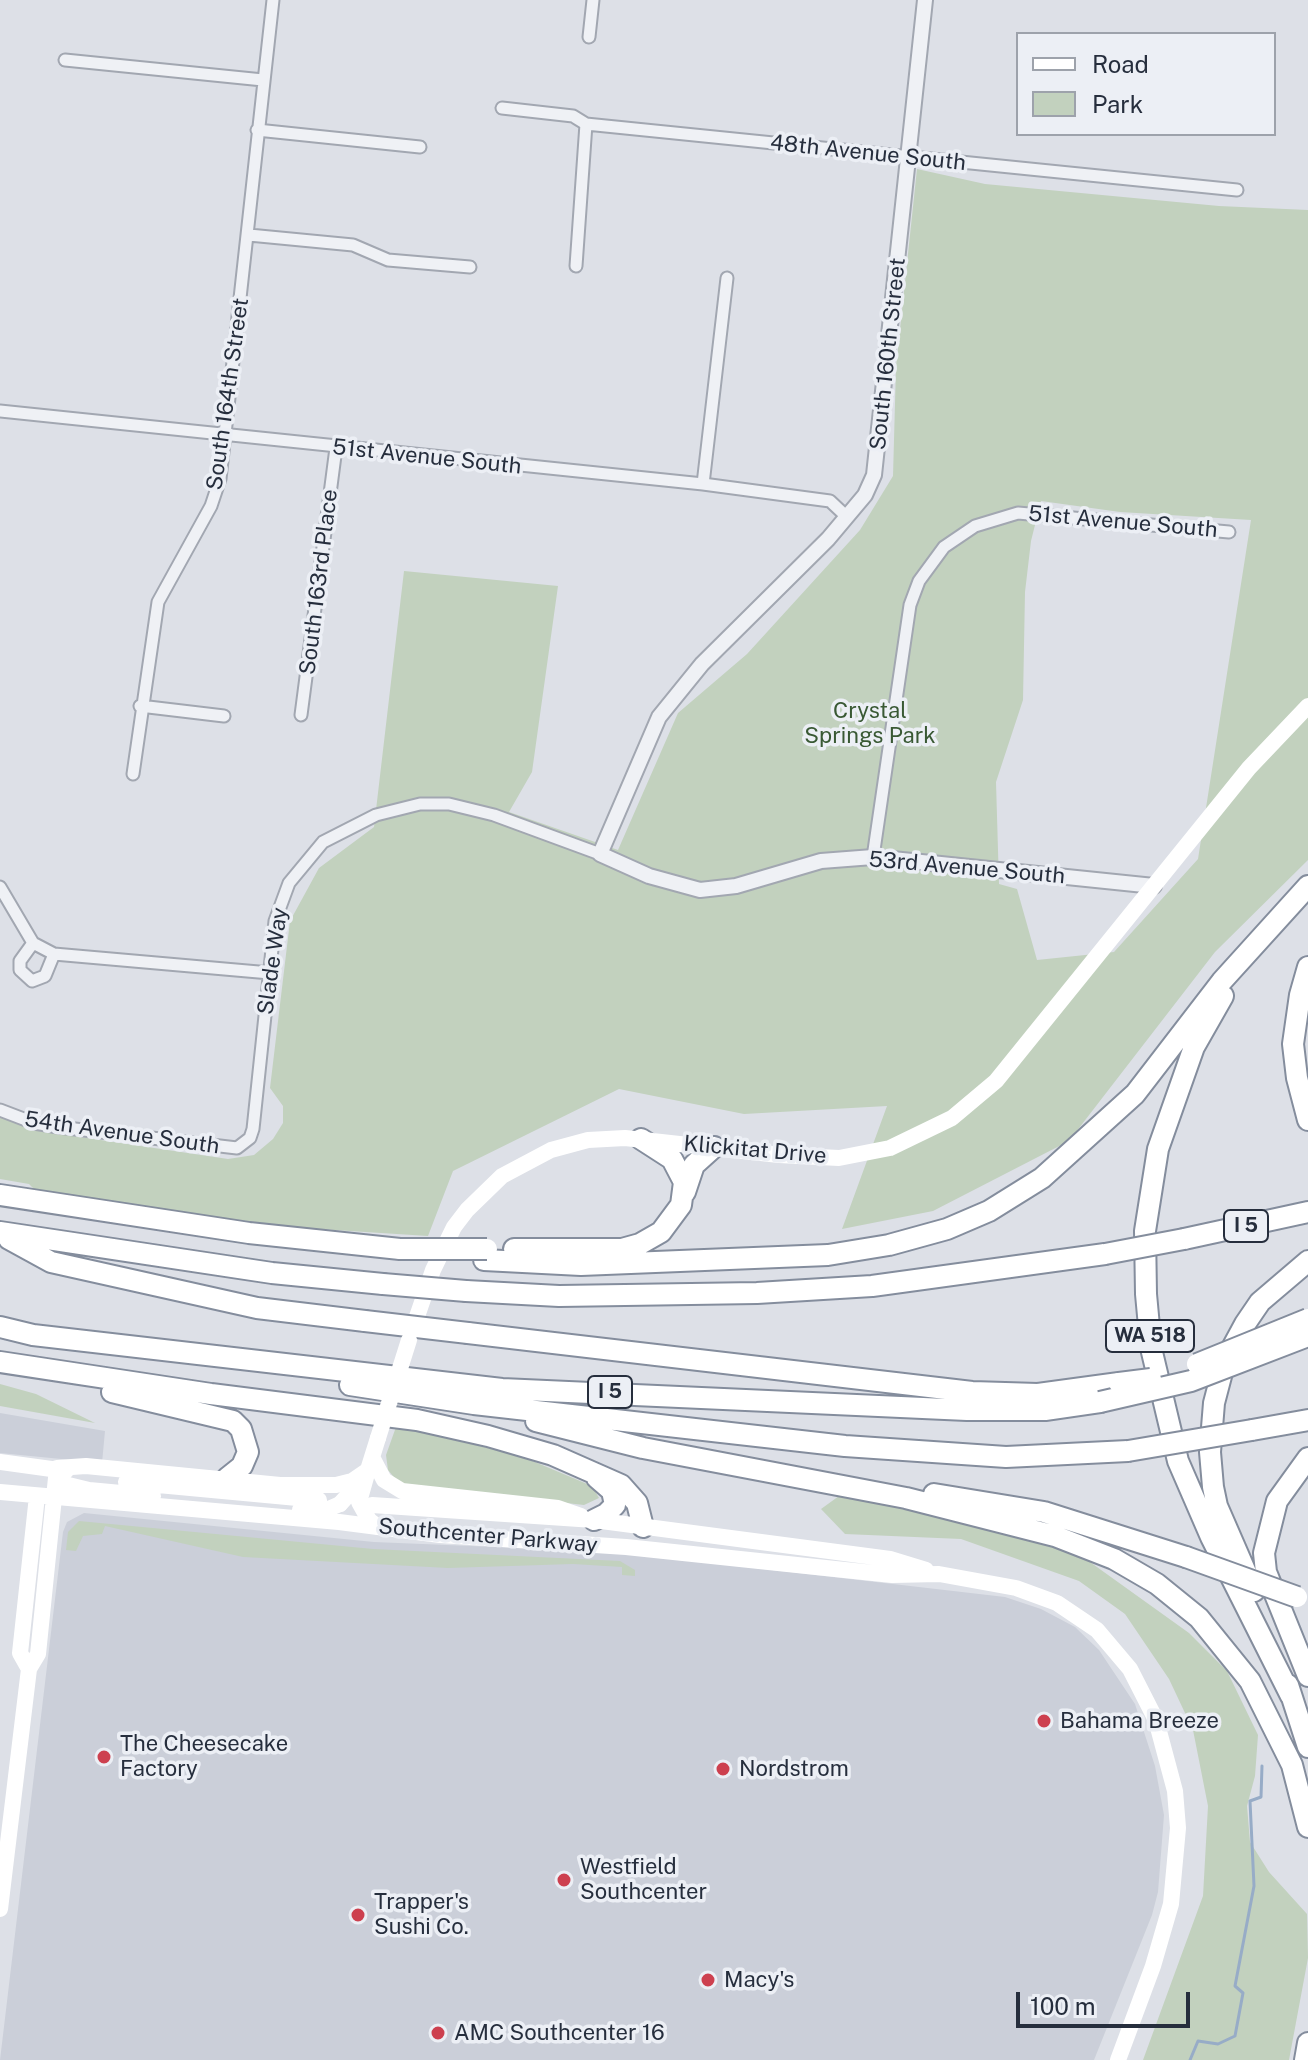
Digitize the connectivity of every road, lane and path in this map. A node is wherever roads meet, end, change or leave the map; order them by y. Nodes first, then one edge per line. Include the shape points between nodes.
1 (273, 0) edge
2 (593, 0) edge
3 (925, 0) edge
4 (589, 37) dead end
5 (65, 60) dead end
6 (263, 80) junction
7 (502, 108) dead end
8 (586, 124) junction
9 (257, 130) junction
10 (420, 147) dead end
11 (907, 158) junction
12 (1237, 190) dead end
13 (249, 235) junction
14 (576, 266) dead end
15 (470, 267) dead end
16 (727, 278) dead end
17 (0, 411) edge
18 (226, 434) junction
19 (336, 448) junction
20 (703, 484) junction
21 (847, 517) junction
22 (1229, 532) dead end
23 (140, 706) junction
24 (1308, 706) edge
25 (301, 715) dead end
26 (224, 716) dead end
27 (133, 774) dead end
28 (600, 854) junction
29 (873, 857) junction
30 (1154, 886) junction
31 (1308, 886) edge
32 (0, 887) edge
33 (1275, 920) junction
34 (33, 943) junction
35 (54, 954) junction
36 (1308, 967) edge
37 (270, 973) junction
38 (0, 1110) edge
39 (1308, 1120) edge
40 (641, 1139) junction
41 (244, 1144) joint
42 (714, 1147) junction
43 (0, 1195) edge
44 (684, 1198) junction
45 (1308, 1212) edge
46 (0, 1233) edge
47 (486, 1254) junction
48 (1308, 1261) edge
49 (1308, 1319) edge
50 (0, 1327) edge
51 (1308, 1336) edge
52 (121, 1346) junction
53 (0, 1363) edge
54 (474, 1404) junction
55 (1308, 1420) edge
56 (1308, 1458) edge
57 (705, 1459) junction
58 (0, 1462) edge
59 (370, 1464) junction
60 (591, 1472) junction
61 (227, 1478) junction
62 (56, 1483) junction
63 (0, 1492) edge
64 (37, 1496) junction
65 (319, 1500) dead end
66 (340, 1504) junction
67 (372, 1505) dead end
68 (594, 1520) junction
69 (323, 1522) junction
70 (378, 1527) junction
71 (643, 1527) junction
72 (939, 1574) junction
73 (1302, 1598) edge
74 (29, 1669) junction
75 (1308, 1676) edge
76 (1291, 1696) junction
77 (1308, 1747) edge
78 (1308, 1827) edge
79 (0, 1909) edge
80 (1128, 2033) junction
81 (1308, 2043) edge
82 (1118, 2060) edge
83 (1130, 2060) edge
84 (1305, 2060) edge

1 - 6 street, South 164th Street
2 - 4 street
3 - 11 street, South 160th Street
5 - 6 street
6 - 9 street, South 164th Street
7 - 8 street, 48th Avenue South via 573,116
8 - 11 street, 48th Avenue South
8 - 14 street
9 - 10 street
9 - 13 street, South 164th Street
11 - 12 street, 48th Avenue South
11 - 21 street, South 160th Street via 878,456 865,495
13 - 15 street via 353,245 388,260
13 - 18 street, South 164th Street
16 - 20 street
17 - 18 street, 51st Avenue South
18 - 19 street, 51st Avenue South
18 - 23 street, South 164th Street via 217,495 158,602
19 - 20 street, 51st Avenue South
19 - 25 street, South 163rd Place
20 - 21 street, 51st Avenue South via 830,501
21 - 28 street, South 160th Street via 702,664 659,717
22 - 29 street, 51st Avenue South via 1018,513 989,520 944,547 919,581 904,630
23 - 26 street
23 - 27 street, South 164th Street
24 - 30 main road, Klickitat Drive via 1249,768
28 - 29 street, 53rd Avenue South via 649,876 700,890 736,886 821,861
28 - 37 street, Slade Way via 449,804 420,804 376,815 323,842 289,883 275,921
29 - 30 street, 53rd Avenue South
30 - 42 main road, Klickitat Drive via 996,1081 938,1127 890,1148 839,1158
31 - 33 highway, WA 518
32 - 34 street
33 - 47 highway via 1135,1094 1042,1178 989,1211 947,1229 828,1255 581,1265
33 - 76 highway, WA 518 via 1194,1047 1174,1098 1158,1149 1145,1231 1146,1294 1151,1348 1178,1461
34 - 35 street
34 - 35 street via 20,961 20,970 32,981 45,976
35 - 37 street
36 - 39 highway via 1293,1044
37 - 41 street, Slade Way via 253,1129
38 - 41 street, 54th Avenue South via 58,1127 227,1149
40 - 42 main road, Klickitat Drive
40 - 44 highway via 678,1165
40 - 59 main road, Klickitat Drive, bridge via 588,1140 551,1150 518,1166 482,1194 454,1227 423,1296
42 - 44 highway via 694,1165
43 - 47 highway, bridge via 249,1233
44 - 47 highway via 661,1232 629,1247
45 - 46 highway, I 5, bridge via 1105,1254 872,1286 757,1293 559,1296 466,1291 272,1273
46 - 49 highway, I 5, bridge via 51,1262 257,1308 972,1392 1038,1394 1138,1383
48 - 76 highway via 1260,1302 1233,1344 1218,1381 1210,1452 1217,1506 1267,1620
50 - 52 highway, I 5
51 - 52 highway, I 5, bridge via 1191,1381 1045,1410 502,1389
52 - 54 highway, I 5
53 - 60 highway via 417,1420 525,1445
53 - 61 highway via 233,1421 248,1452 242,1466
54 - 55 highway, I 5, bridge via 845,1446 1037,1457 1128,1451
54 - 57 highway
56 - 75 highway via 1277,1501 1264,1553 1270,1582
57 - 73 highway, bridge via 1023,1507
57 - 78 highway via 1028,1528 1133,1569 1199,1618 1250,1681 1292,1765
58 - 62 main road, Southcenter Parkway
59 - 61 main road via 352,1481 336,1485
59 - 66 main road, bridge
59 - 68 main road via 394,1488 558,1508
59 - 70 main road, Klickitat Drive, bridge via 359,1502
60 - 68 highway via 615,1498 613,1510
60 - 71 highway via 632,1495
61 - 62 main road via 86,1466
62 - 64 main road, Southcenter Parkway
62 - 65 main road, Southcenter Parkway via 87,1479
62 - 66 main road via 307,1511
62 - 69 main road, Southcenter Parkway
62 - 74 main road via 38,1654
63 - 64 main road, Southcenter Parkway
64 - 74 main road via 20,1653
66 - 69 main road
67 - 68 main road, Southcenter Parkway
68 - 71 main road, Southcenter Parkway
69 - 70 main road, Southcenter Parkway
70 - 72 main road, Southcenter Parkway via 892,1575
71 - 72 main road, Southcenter Parkway via 890,1559
72 - 80 main road, Southcenter Parkway via 995,1582 1077,1614 1130,1669 1156,1720 1175,1791 1178,1828 1164,1933
74 - 79 main road
76 - 77 highway
80 - 82 main road, Southcenter Parkway
80 - 83 main road
81 - 84 highway

